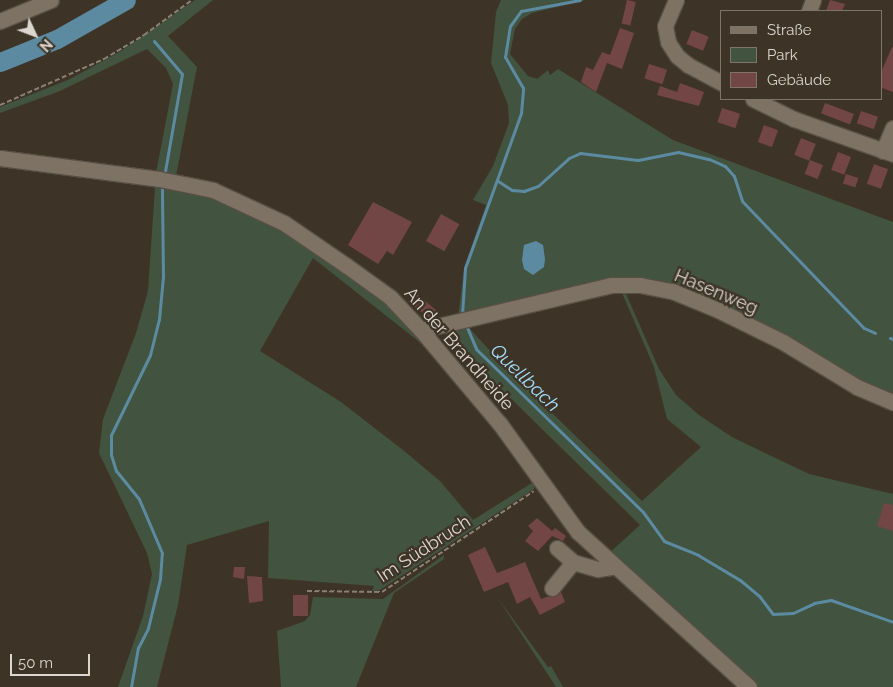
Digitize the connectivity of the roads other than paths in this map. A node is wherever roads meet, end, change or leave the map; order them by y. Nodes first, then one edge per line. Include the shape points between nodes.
1 (50, 0) edge
2 (676, 0) edge
3 (0, 21) edge
4 (720, 82) edge
5 (757, 100) edge
6 (774, 104) edge
7 (893, 128) edge
8 (888, 153) edge
9 (0, 158) edge
10 (421, 330) junction
11 (893, 402) edge
12 (557, 548) dead end
13 (573, 562) junction
14 (613, 567) junction
15 (552, 588) dead end
16 (749, 687) edge

1 - 3 street
2 - 4 street via 665,26 668,42 688,66
5 - 6 street
6 - 8 street
7 - 8 street
9 - 10 street, An der Brandheide via 186,183 236,200 284,223 348,266 390,297
10 - 11 street, Hasenweg via 611,285 640,285 672,291 783,342 857,387
10 - 14 street, An der Brandheide via 500,424 578,532
12 - 13 street
13 - 14 street via 598,569
13 - 15 street
14 - 16 street, An der Brandheide

